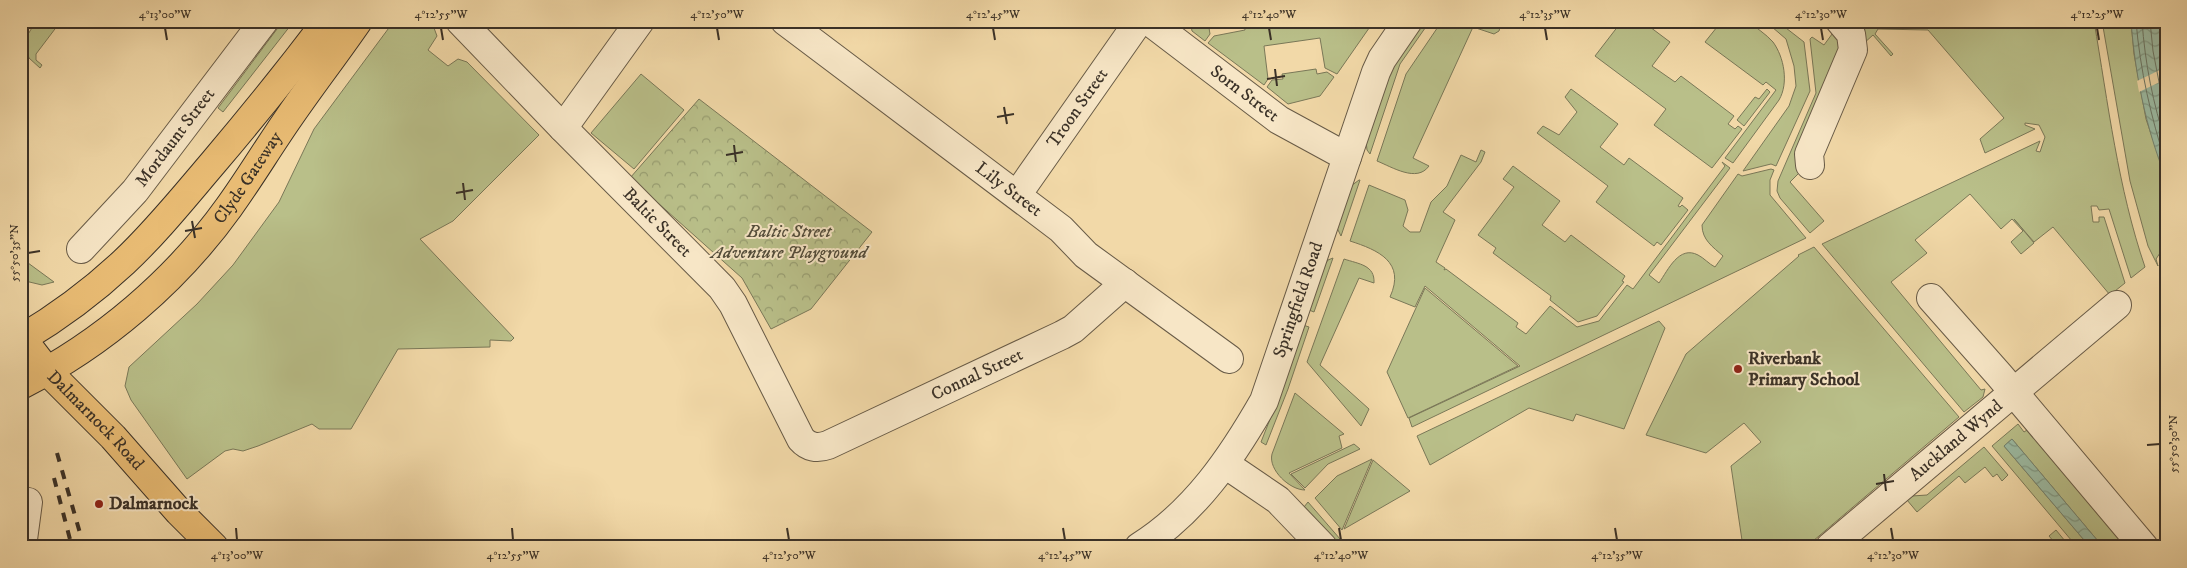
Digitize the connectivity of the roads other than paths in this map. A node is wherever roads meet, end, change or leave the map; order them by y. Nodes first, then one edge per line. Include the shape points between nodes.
1 (264, 21) edge
2 (327, 21) edge
3 (358, 21) edge
4 (460, 21) edge
5 (640, 21) edge
6 (785, 21) edge
7 (1139, 21) edge
8 (1149, 21) edge
9 (1408, 21) edge
10 (1840, 21) edge
11 (563, 128) junction
12 (1347, 157) junction
13 (1810, 165) dead end
14 (1017, 194) junction
15 (81, 250) dead end
16 (1125, 283) junction
17 (1931, 298) dead end
18 (2117, 305) dead end
19 (22, 338) edge
20 (1229, 359) dead end
21 (48, 372) junction
22 (21, 385) edge
23 (2013, 392) junction
24 (817, 448) joint
25 (1225, 464) junction
26 (28, 502) dead end
27 (22, 547) edge
28 (214, 547) edge
29 (1139, 547) edge
30 (1322, 547) edge
31 (1830, 547) edge
32 (2144, 547) edge

1 - 15 street, Mordaunt Street via 135,191
2 - 19 main road, Clyde Gateway via 276,88 138,248 65,310
3 - 21 main road, Clyde Gateway via 228,209 189,257 128,314
4 - 11 street, Baltic Street
5 - 11 street
6 - 14 street, Lily Street
7 - 14 street, Troon Street
8 - 12 street, Sorn Street via 1279,120
9 - 12 street, Springfield Road via 1376,72
10 - 13 street via 1851,34 1853,50 1809,154
11 - 24 street, Baltic Street via 722,288 801,439
12 - 25 street, Springfield Road via 1264,401
14 - 16 street, Lily Street via 1062,229 1082,251
16 - 20 street, Lily Street
16 - 24 street, Connal Street via 1062,335
17 - 23 street, Auckland Wynd
18 - 23 street, Auckland Wynd
19 - 21 main road, Dalmarnock Road
21 - 22 main road, Clyde Gateway
21 - 28 main road, Dalmarnock Road
23 - 31 street, Auckland Wynd
23 - 32 street, Auckland Wynd
25 - 29 street, Springfield Road via 1168,527
25 - 30 street via 1278,500
26 - 27 street

